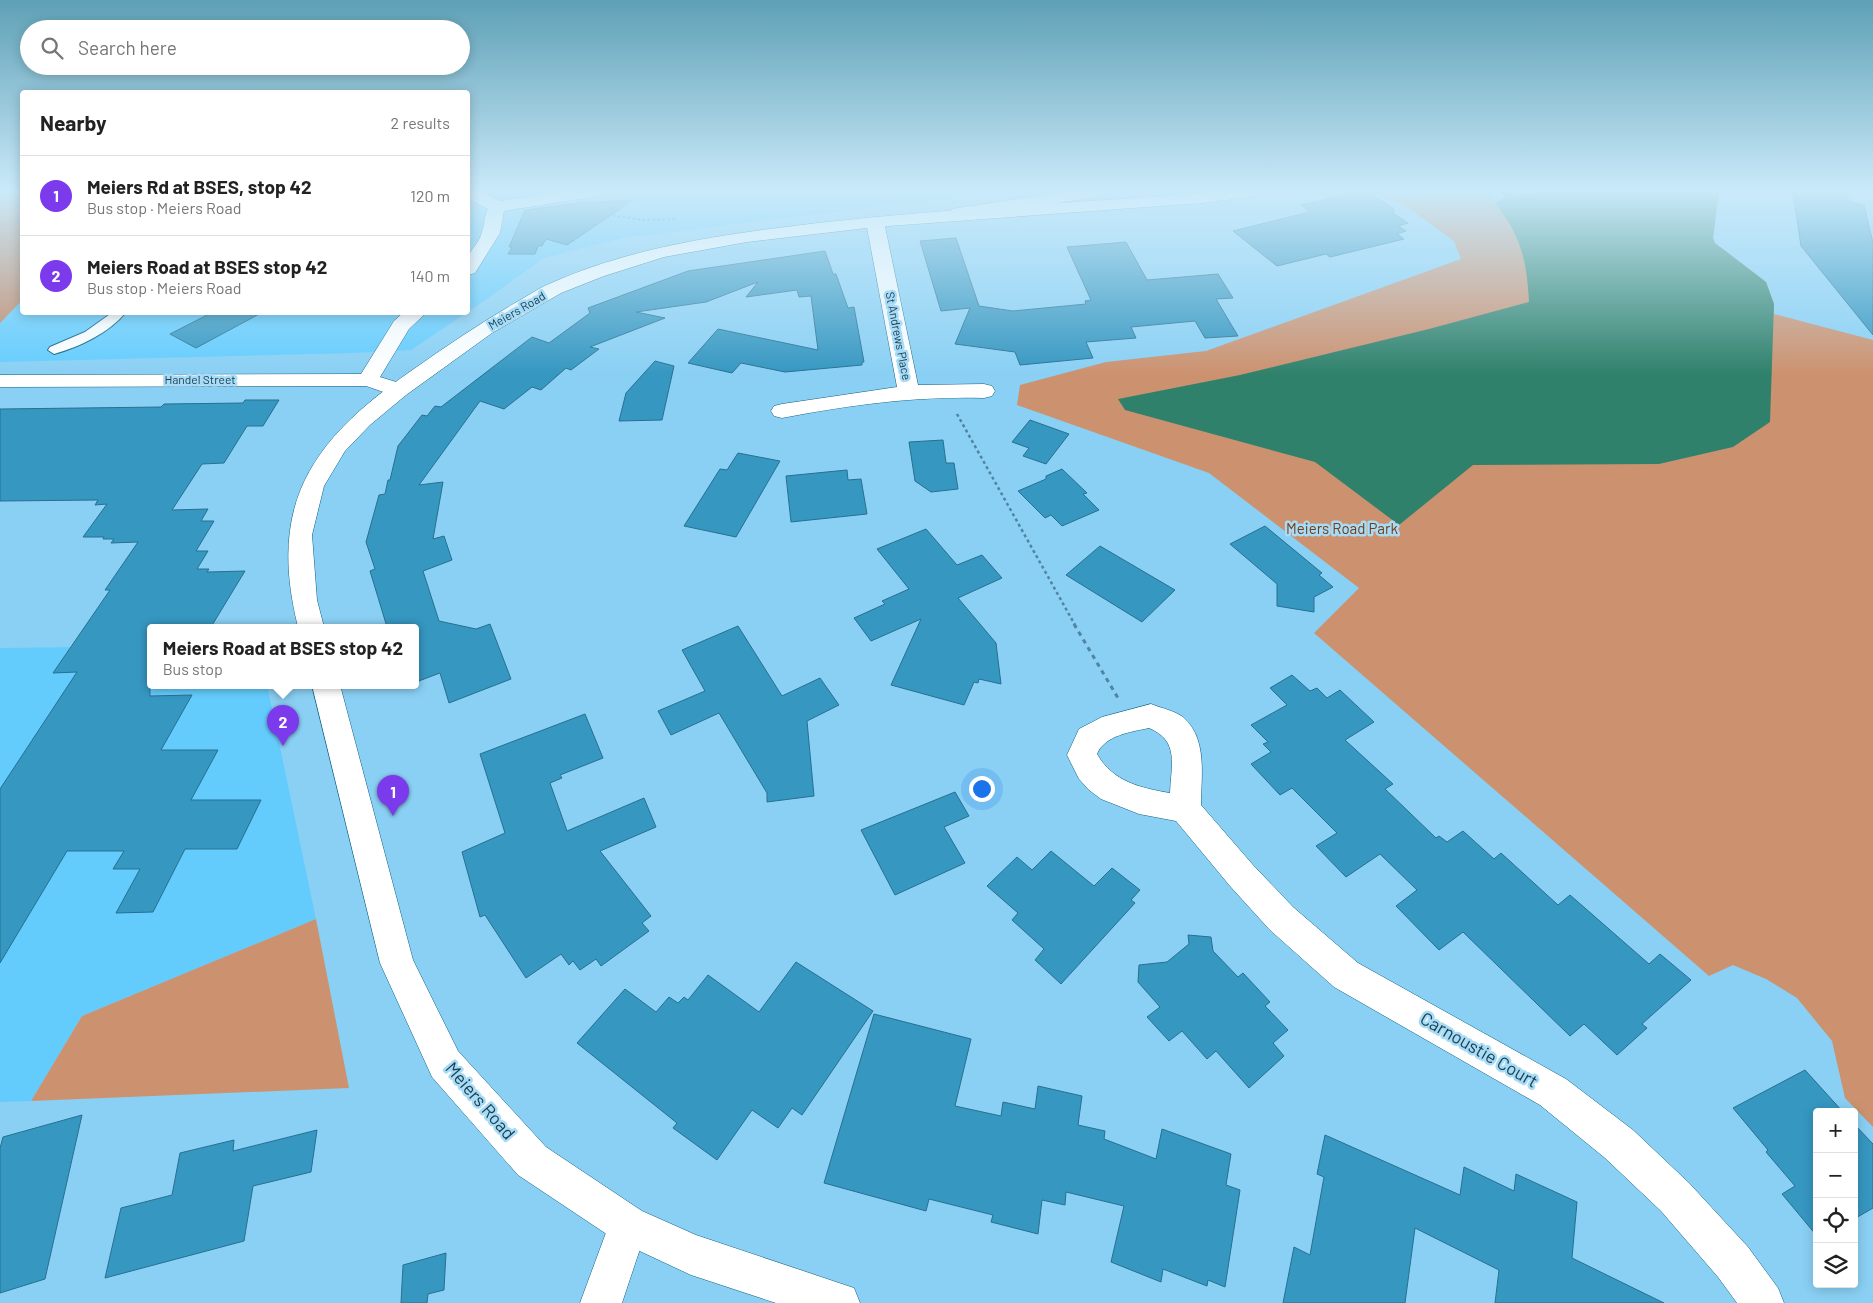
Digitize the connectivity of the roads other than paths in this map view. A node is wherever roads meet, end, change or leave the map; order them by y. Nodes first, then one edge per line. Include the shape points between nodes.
1 (478, 253) edge
2 (658, 253) edge
3 (881, 253) edge
4 (470, 266) edge
5 (117, 315) edge
6 (413, 315) edge
7 (54, 350) dead end
8 (368, 380) junction
9 (0, 381) edge
10 (398, 390) junction
11 (984, 391) dead end
12 (909, 392) junction
13 (782, 411) dead end
14 (310, 624) edge
15 (327, 689) edge
16 (1185, 809) dead end
17 (628, 1225) junction
18 (601, 1303) edge
19 (839, 1303) edge
20 (1763, 1303) edge

1 - 4 street
2 - 10 street, Meiers Road via 554,289 485,329
3 - 12 street, St Andrews Place
5 - 7 lane via 76,342
6 - 8 street via 401,325
8 - 9 street, Handel Street
8 - 10 street, Handel Street
10 - 14 street, Meiers Road via 336,447 312,486 300,535 304,600
11 - 12 street, St Andrews Place via 944,389
12 - 13 street, St Andrews Place via 825,402
15 - 17 street, Meiers Road via 397,963 445,1064 532,1161
16 - 20 street, Carnoustie Court via 1264,901 1317,953 1346,975 1553,1092 1620,1144 1675,1197 1733,1262
17 - 18 street
17 - 19 street, Meiers Road via 691,1254

